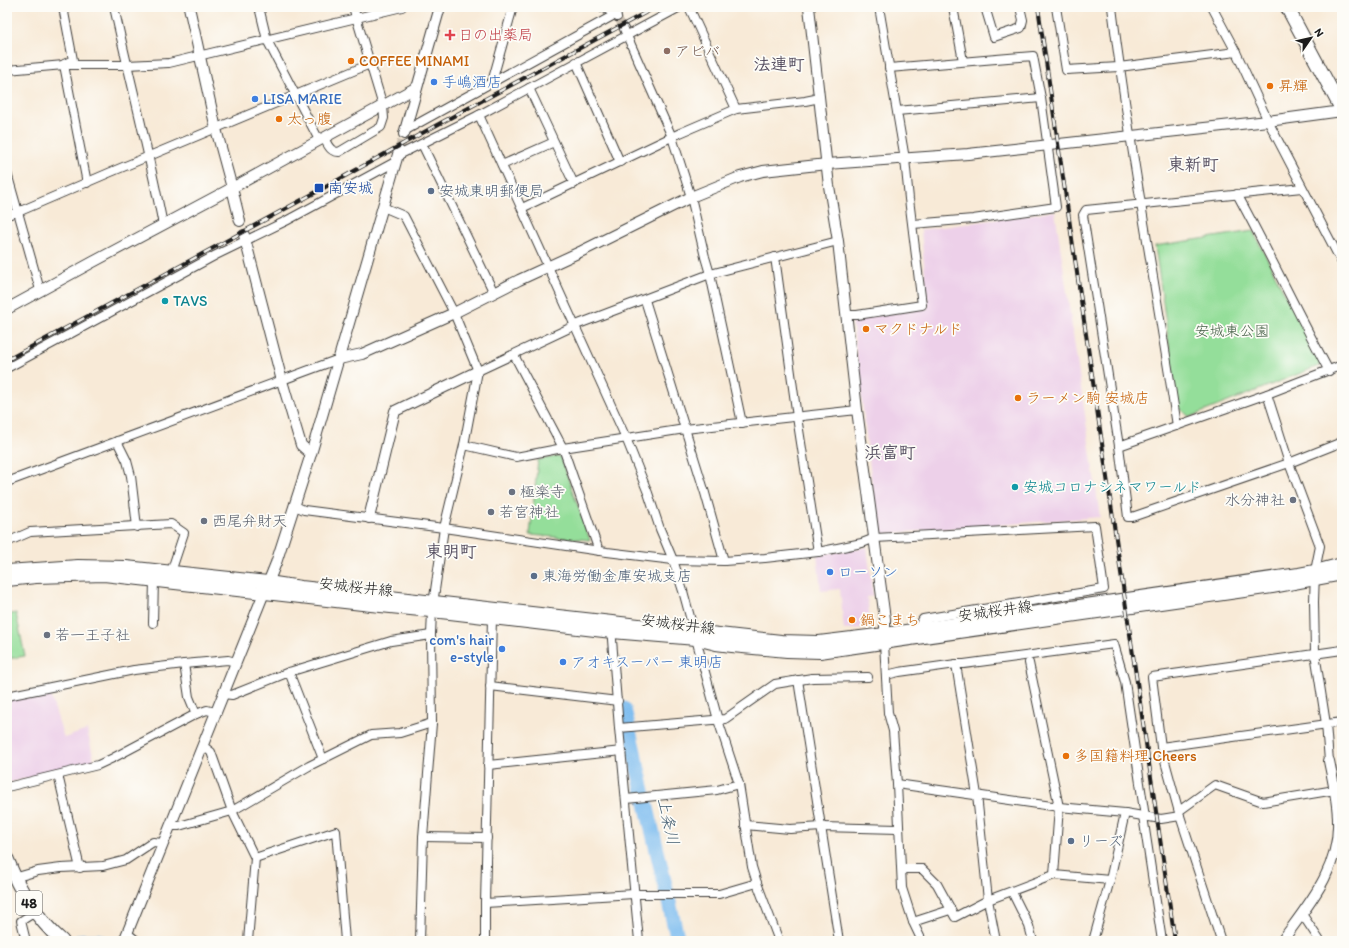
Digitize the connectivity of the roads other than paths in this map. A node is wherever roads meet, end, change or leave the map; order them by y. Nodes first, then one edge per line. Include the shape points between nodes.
1 (63, 7) edge
2 (114, 7) edge
3 (189, 7) edge
4 (259, 7) edge
5 (353, 7) edge
6 (402, 7) edge
7 (440, 7) edge
8 (513, 7) edge
9 (602, 7) edge
10 (680, 7) edge
11 (689, 7) edge
12 (808, 7) edge
13 (878, 7) edge
14 (953, 7) edge
15 (985, 7) edge
16 (1020, 7) edge
17 (1056, 7) edge
18 (1112, 7) edge
19 (1212, 7) edge
20 (1287, 7) edge
21 (617, 13) edge
22 (356, 17) junction
23 (625, 32) junction
24 (267, 40) junction
25 (1236, 52) junction
26 (200, 56) junction
27 (963, 61) junction
28 (576, 62) junction
29 (370, 64) junction
30 (64, 65) junction
31 (127, 65) junction
32 (1119, 67) junction
33 (889, 68) junction
34 (7, 70) edge
35 (492, 82) junction
36 (417, 87) junction
37 (529, 88) junction
38 (295, 94) junction
39 (820, 98) junction
40 (1041, 98) junction
41 (383, 106) junction
42 (736, 109) junction
43 (1342, 110) edge
44 (896, 111) junction
45 (479, 115) junction
46 (1268, 121) junction
47 (216, 129) junction
48 (405, 132) joint
49 (672, 137) junction
50 (1130, 137) junction
51 (321, 139) junction
52 (554, 142) junction
53 (422, 144) junction
54 (1046, 145) junction
55 (150, 156) junction
56 (397, 156) junction
57 (905, 159) junction
58 (620, 162) junction
59 (827, 164) junction
60 (502, 165) junction
61 (7, 173) edge
62 (87, 183) junction
63 (574, 184) junction
64 (232, 188) junction
65 (1302, 188) junction
66 (1237, 194) junction
67 (691, 196) junction
68 (1140, 204) junction
69 (383, 207) junction
70 (522, 208) junction
71 (18, 212) junction
72 (7, 215) edge
73 (240, 221) dead end
74 (913, 224) junction
75 (163, 225) junction
76 (245, 238) junction
77 (838, 241) junction
78 (775, 257) junction
79 (1342, 263) edge
80 (548, 267) junction
81 (710, 274) junction
82 (40, 290) junction
83 (494, 293) junction
84 (645, 300) junction
85 (7, 309) edge
86 (454, 313) junction
87 (846, 315) junction
88 (576, 325) junction
89 (514, 355) junction
90 (339, 359) junction
91 (1342, 365) edge
92 (7, 368) edge
93 (1329, 370) junction
94 (478, 371) junction
95 (282, 381) junction
96 (1267, 394) junction
97 (857, 410) junction
98 (797, 417) junction
99 (742, 422) junction
100 (1178, 426) junction
101 (685, 429) junction
102 (626, 438) junction
103 (117, 441) junction
104 (1342, 442) edge
105 (464, 445) junction
106 (1119, 446) junction
107 (563, 448) junction
108 (311, 454) junction
109 (1289, 463) junction
110 (7, 482) edge
111 (295, 506) junction
112 (369, 518) junction
113 (137, 527) junction
114 (444, 528) junction
115 (875, 538) junction
116 (7, 542) edge
117 (599, 551) junction
118 (818, 552) junction
119 (673, 560) junction
120 (724, 561) junction
121 (1342, 564) edge
122 (7, 571) edge
123 (171, 572) junction
124 (1342, 574) edge
125 (1315, 575) junction
126 (7, 580) edge
127 (154, 580) junction
128 (267, 587) junction
129 (433, 607) junction
130 (492, 618) junction
131 (153, 623) dead end
132 (611, 627) junction
133 (917, 630) junction
134 (431, 635) junction
135 (695, 635) junction
136 (884, 639) junction
137 (1342, 650) edge
138 (1316, 653) junction
139 (236, 662) junction
140 (1029, 663) dead end
141 (184, 664) junction
142 (956, 664) junction
143 (289, 672) junction
144 (886, 675) junction
145 (868, 677) dead end
146 (798, 680) junction
147 (490, 686) junction
148 (223, 694) junction
149 (7, 696) edge
150 (618, 701) junction
151 (215, 712) junction
152 (196, 714) junction
153 (718, 720) junction
154 (1342, 722) edge
155 (432, 723) junction
156 (1326, 724) junction
157 (619, 728) junction
158 (203, 746) junction
159 (1161, 747) junction
160 (622, 751) junction
161 (323, 759) junction
162 (1329, 761) joint
163 (488, 765) junction
164 (58, 775) junction
165 (739, 784) junction
166 (897, 784) junction
167 (7, 786) edge
168 (1335, 790) junction
169 (977, 795) junction
170 (626, 799) junction
171 (1059, 806) junction
172 (232, 811) junction
173 (1125, 814) junction
174 (1179, 814) junction
175 (1144, 816) junction
176 (745, 825) junction
177 (170, 826) junction
178 (822, 827) junction
179 (898, 829) junction
180 (423, 837) junction
181 (487, 838) junction
182 (163, 843) junction
183 (1338, 854) edge
184 (254, 858) junction
185 (80, 868) junction
186 (10, 869) edge
187 (902, 869) junction
188 (1054, 875) junction
189 (1110, 880) junction
190 (757, 883) junction
191 (1012, 892) junction
192 (634, 894) junction
193 (988, 900) junction
194 (485, 903) junction
195 (950, 910) junction
196 (35, 912) junction
197 (1302, 914) junction
198 (914, 922) junction
199 (125, 937) edge
200 (25, 940) edge
201 (62, 941) edge
202 (137, 941) edge
203 (248, 941) edge
204 (345, 941) edge
205 (420, 941) edge
206 (485, 941) edge
207 (639, 941) edge
208 (779, 941) edge
209 (839, 941) edge
210 (922, 941) edge
211 (996, 941) edge
212 (1033, 941) edge
213 (1093, 941) edge
214 (1162, 941) edge
215 (1221, 941) edge
216 (1282, 941) edge
217 (1320, 941) edge

1 - 30 street via 73,60
2 - 31 street
3 - 26 street
4 - 24 street
5 - 22 street
6 - 22 street
7 - 36 street
8 - 35 street
9 - 21 street
10 - 23 street
11 - 42 street
12 - 39 street
13 - 33 street
14 - 27 street
15 - 16 street via 994,37 1021,28 1023,20
17 - 32 street via 1066,70
18 - 32 street
19 - 25 street
20 - 43 main road
21 - 35 street
22 - 24 street
22 - 29 street
23 - 28 street
23 - 49 street
24 - 26 street
24 - 38 street
25 - 32 street
25 - 46 street
26 - 31 street via 169,63
26 - 47 street
27 - 33 street
27 - 40 street via 1033,56
28 - 37 street
28 - 58 street
29 - 38 street
29 - 41 street
30 - 31 street
30 - 34 street
30 - 62 street
31 - 55 street
32 - 50 street
33 - 44 street
35 - 48 street
36 - 41 street
36 - 48 street
37 - 45 street
37 - 52 street
38 - 47 street
38 - 51 street
39 - 42 street
39 - 59 street
40 - 44 street
40 - 54 street
41 - 51 street
41 - 51 street via 384,118 381,127 339,152 334,152
42 - 49 street
43 - 46 street
44 - 57 street
45 - 53 street
45 - 60 street
46 - 50 street
46 - 65 street
47 - 55 street
47 - 64 street
49 - 58 street
49 - 67 street
50 - 54 street
50 - 68 street
51 - 64 street
52 - 60 street
52 - 63 street
53 - 56 street
53 - 83 street
54 - 57 street
54 - 74 street via 1056,207 973,219
55 - 62 street
55 - 75 street
56 - 69 street
56 - 76 street via 286,221
57 - 59 street
57 - 74 street
58 - 63 street
59 - 67 street via 763,171
59 - 77 street
60 - 70 street
61 - 71 street
62 - 71 street
63 - 70 street
64 - 73 street
64 - 75 street
65 - 66 street
65 - 79 street
66 - 68 street
66 - 93 street
67 - 80 street
67 - 81 street
68 - 100 street
68 - 106 street via 1086,210 1083,215
69 - 86 street via 404,216
69 - 90 street
70 - 80 street
71 - 72 street
71 - 82 street
74 - 87 street via 922,305
75 - 82 street
76 - 92 street
76 - 95 street
77 - 78 street
77 - 87 street
78 - 81 street
78 - 98 street
80 - 83 street
80 - 88 street
81 - 84 street
81 - 99 street
82 - 85 street
83 - 86 street
84 - 88 street
84 - 101 street
86 - 90 street via 362,354
86 - 94 street
87 - 97 street
88 - 89 street
88 - 102 street
89 - 94 street
89 - 107 street
90 - 95 street
90 - 108 street
91 - 93 street
93 - 96 street
94 - 105 street
94 - 112 street via 395,411
95 - 103 street
95 - 108 street via 301,445
96 - 100 street
96 - 109 street
97 - 98 street
97 - 115 street
98 - 99 street
98 - 118 street
99 - 101 street
100 - 106 street
101 - 102 street
101 - 120 street
102 - 107 street
102 - 119 street
103 - 110 street
103 - 113 street via 131,476
104 - 109 street
105 - 107 street via 516,457
105 - 114 street
106 - 109 street via 1128,517
107 - 117 street
108 - 111 street
109 - 125 street via 1320,546
111 - 112 street via 304,510
111 - 128 street
112 - 114 street
113 - 116 street via 30,532
113 - 123 street via 171,524 184,532
114 - 117 street
114 - 129 street
115 - 118 street
115 - 133 street via 1095,526 1104,589 923,619
115 - 136 street via 885,619
117 - 119 street
118 - 120 street
119 - 120 street
119 - 135 street
121 - 125 main road, 安城桜井線
122 - 123 main road, 安城桜井線 via 78,566 126,567
123 - 128 main road, 安城桜井線
124 - 125 main road, 安城桜井線
125 - 133 main road, 安城桜井線
125 - 136 main road, 安城桜井線 via 1225,594
125 - 138 street
126 - 127 main road, 安城桜井線 via 104,575
127 - 128 main road, 安城桜井線
127 - 131 street
128 - 129 main road, 安城桜井線 via 300,587
128 - 139 street
129 - 130 main road, 安城桜井線
129 - 132 main road, 安城桜井線
129 - 134 street
130 - 132 main road, 安城桜井線
130 - 147 street
132 - 135 main road, 安城桜井線
132 - 150 street
133 - 136 main road, 安城桜井線
134 - 143 street via 374,646
134 - 155 street
135 - 136 main road, 安城桜井線 via 819,642
135 - 153 street
136 - 144 street
137 - 138 street
138 - 156 street
138 - 159 street via 1152,677
139 - 141 street via 228,660
139 - 148 street
140 - 171 street
141 - 149 street via 134,670
141 - 152 street
142 - 144 street
142 - 169 street
142 - 175 street via 1114,644 1125,682
143 - 148 street via 232,695
143 - 161 street
144 - 166 street
145 - 146 street
146 - 153 street via 775,684 725,719
146 - 178 street
147 - 150 street
147 - 163 street
148 - 151 street
150 - 157 street
151 - 152 street via 207,710
151 - 158 street
152 - 164 street via 113,758
153 - 157 street
153 - 165 street
154 - 156 street
155 - 161 street via 400,733 371,735
155 - 180 street
156 - 159 street
156 - 162 street
157 - 160 street
158 - 172 street via 211,752
158 - 177 street
159 - 174 street
160 - 163 street
160 - 170 street
161 - 172 street
162 - 168 street
163 - 181 street
164 - 167 street
164 - 185 street
165 - 170 street via 717,790
165 - 176 street
166 - 169 street
166 - 179 street
168 - 174 street via 1263,802 1215,785
168 - 183 street
169 - 171 street
169 - 193 street
170 - 192 street
171 - 173 street
171 - 188 street
172 - 177 street via 179,826
172 - 184 street
173 - 175 street
173 - 189 street
174 - 175 street via 1162,820
174 - 215 street
175 - 214 street
176 - 178 street via 790,829
176 - 190 street
177 - 182 street
178 - 179 street
178 - 209 street
179 - 187 street
180 - 181 street
180 - 205 street
181 - 194 street
182 - 185 street via 154,842 126,860
182 - 199 street
183 - 197 street
184 - 203 street
184 - 204 street via 336,831
185 - 186 street via 38,871
186 - 196 main road, 48
187 - 195 street via 922,869 937,884
187 - 198 street via 902,888
188 - 189 street
188 - 191 street
189 - 213 street
190 - 192 street via 719,894
190 - 208 street
191 - 193 street
191 - 212 street via 1029,926
192 - 194 street
192 - 207 street
193 - 195 street via 955,917
193 - 211 street
194 - 206 street
195 - 198 street
196 - 200 street via 21,921
196 - 201 main road, 48
197 - 216 street
197 - 217 street
198 - 210 street
199 - 202 street

